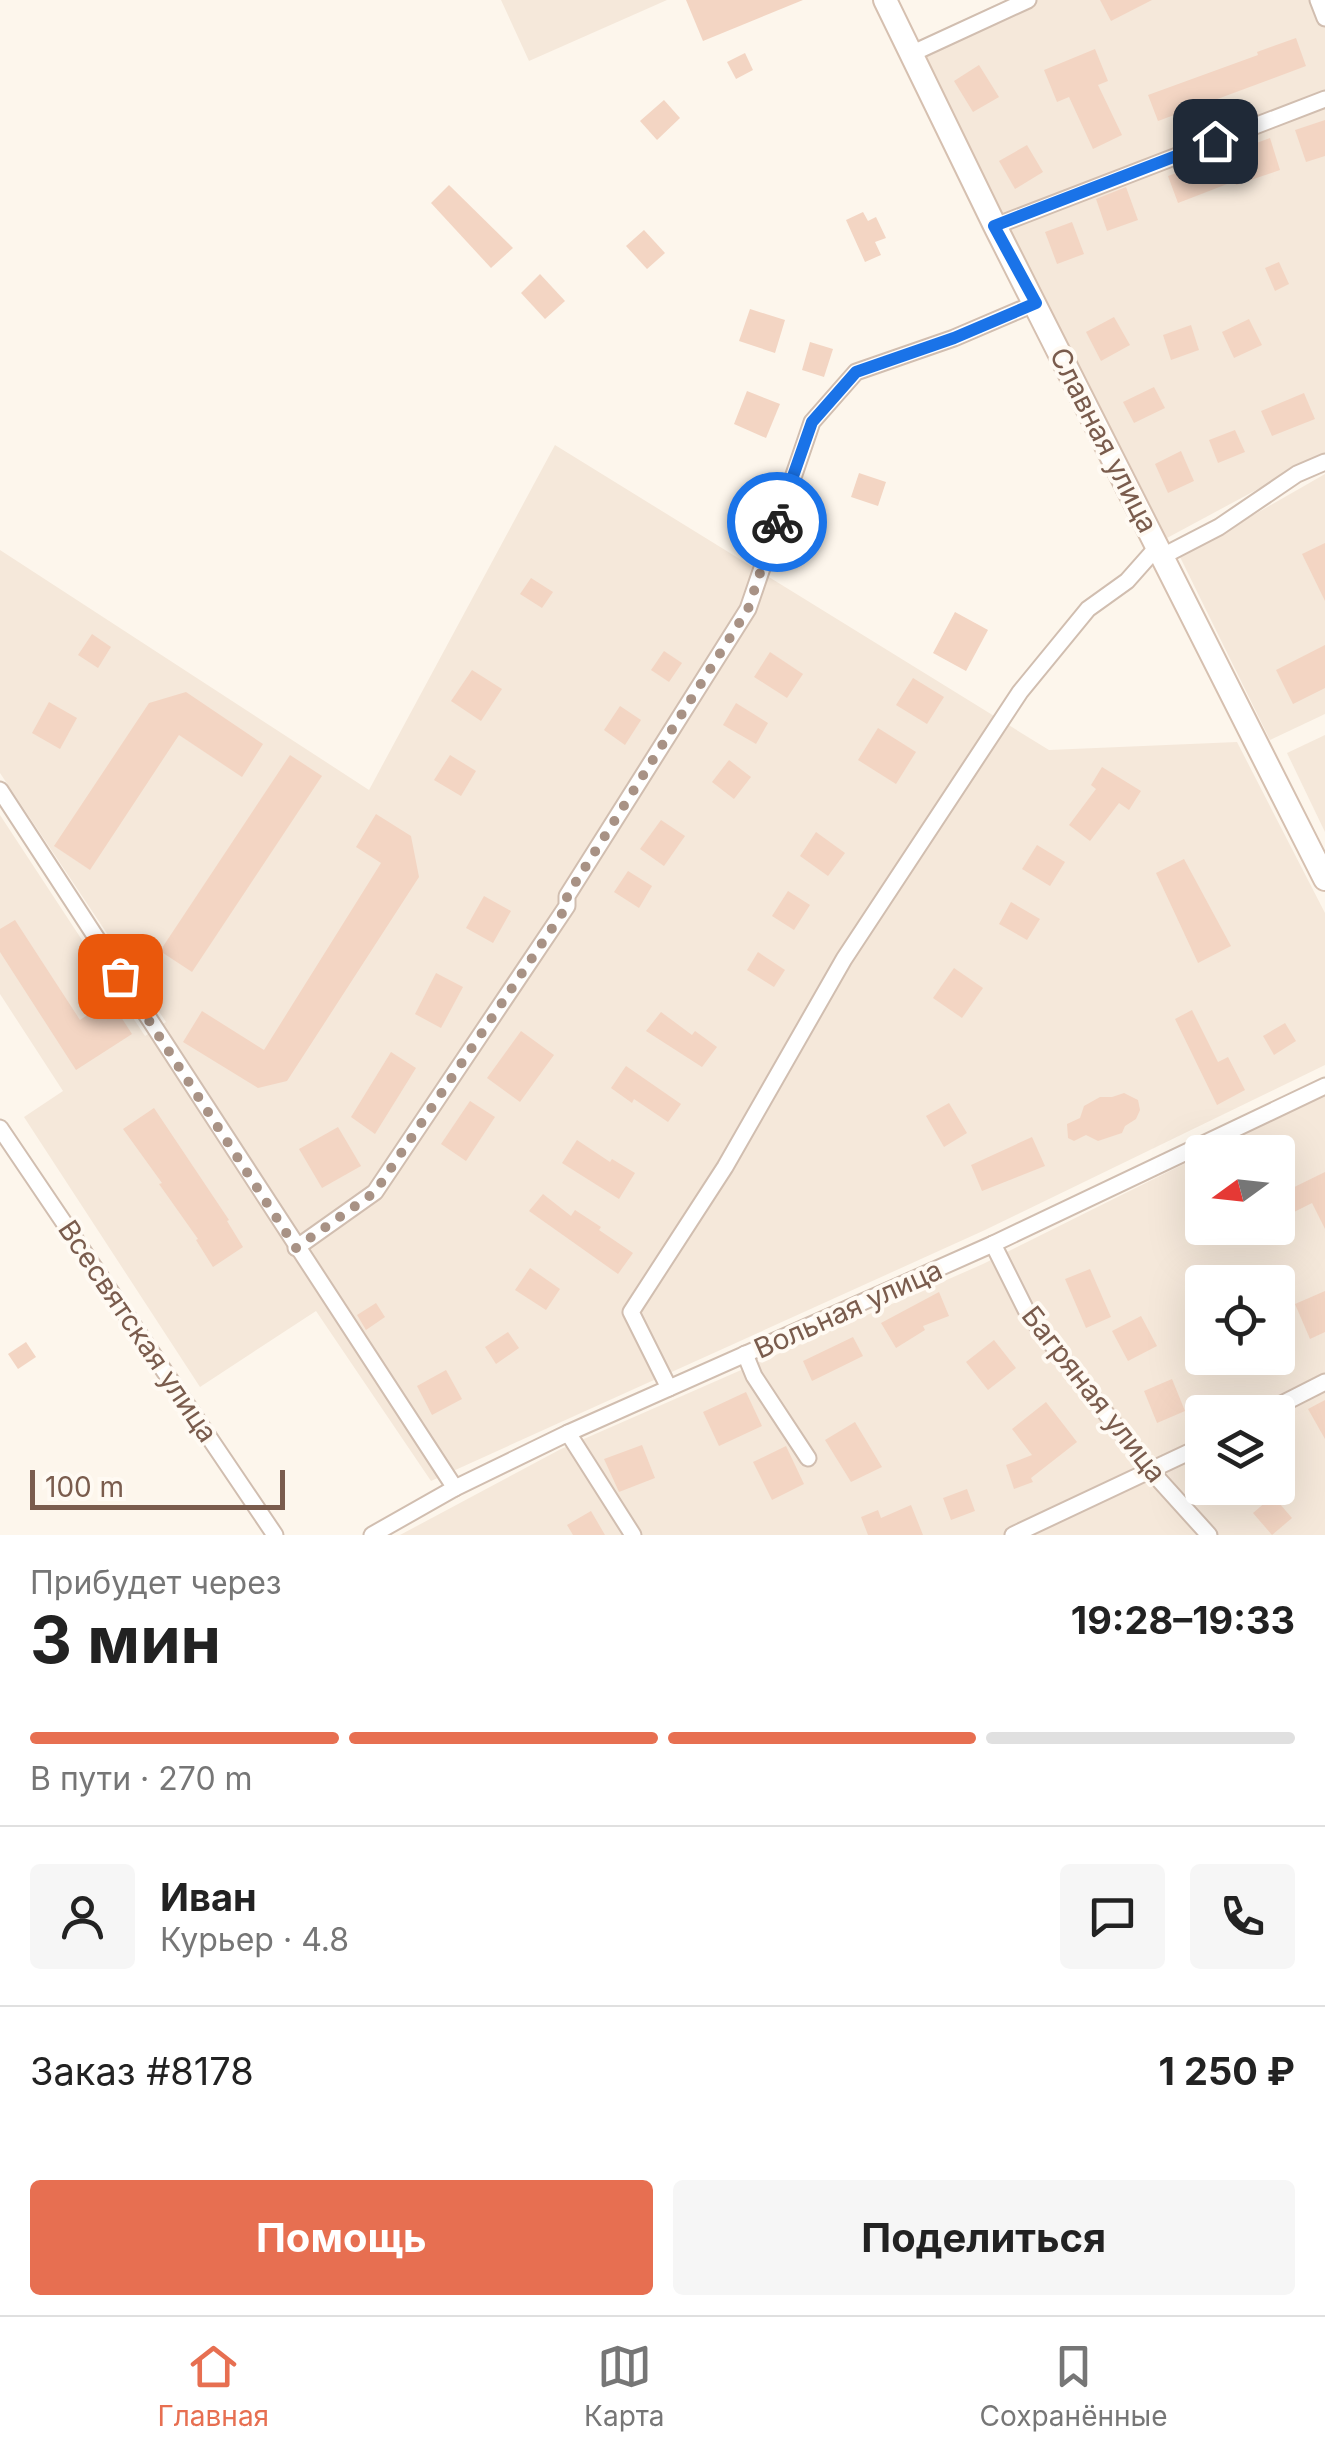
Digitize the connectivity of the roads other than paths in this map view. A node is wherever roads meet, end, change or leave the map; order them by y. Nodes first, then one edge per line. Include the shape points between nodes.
1 (885, 0) edge
2 (1028, 0) edge
3 (1318, 0) edge
4 (1325, 18) edge
5 (913, 53) junction
6 (1325, 99) edge
7 (994, 226) junction
8 (1036, 303) junction
9 (1325, 462) edge
10 (1160, 551) junction
11 (0, 790) edge
12 (1325, 878) edge
13 (1325, 1086) edge
14 (0, 1128) edge
15 (7, 1153) edge
16 (993, 1244) junction
17 (296, 1248) junction
18 (745, 1354) junction
19 (1325, 1382) edge
20 (669, 1388) junction
21 (1295, 1397) edge
22 (568, 1434) junction
23 (1185, 1455) edge
24 (808, 1458) dead end
25 (1152, 1472) junction
26 (455, 1488) junction
27 (275, 1535) edge
28 (372, 1535) edge
29 (632, 1535) edge
30 (1013, 1535) edge
31 (1209, 1535) edge

1 - 5 street, Славная улица
2 - 5 street
3 - 4 street
5 - 7 street, Славная улица
6 - 7 street
7 - 8 street, Славная улица
8 - 10 street, Славная улица
8 - 17 street via 856,372 812,422 748,609 567,896 567,906 375,1192
9 - 10 street via 1219,527
10 - 12 street, Славная улица
10 - 20 street via 1088,609 1020,692 844,959 726,1167 631,1312
11 - 17 street
13 - 16 street, Вольная улица
14 - 15 street, Всесвятская улица
15 - 27 street, Всесвятская улица
16 - 18 street, Вольная улица
16 - 25 street, Багряная улица via 1028,1314
17 - 26 street
18 - 20 street, Вольная улица
18 - 24 street
19 - 21 street
20 - 22 street, Вольная улица
22 - 26 street, Вольная улица
22 - 29 street
23 - 25 street
25 - 30 street
25 - 31 street, Багряная улица
26 - 28 street, Вольная улица

